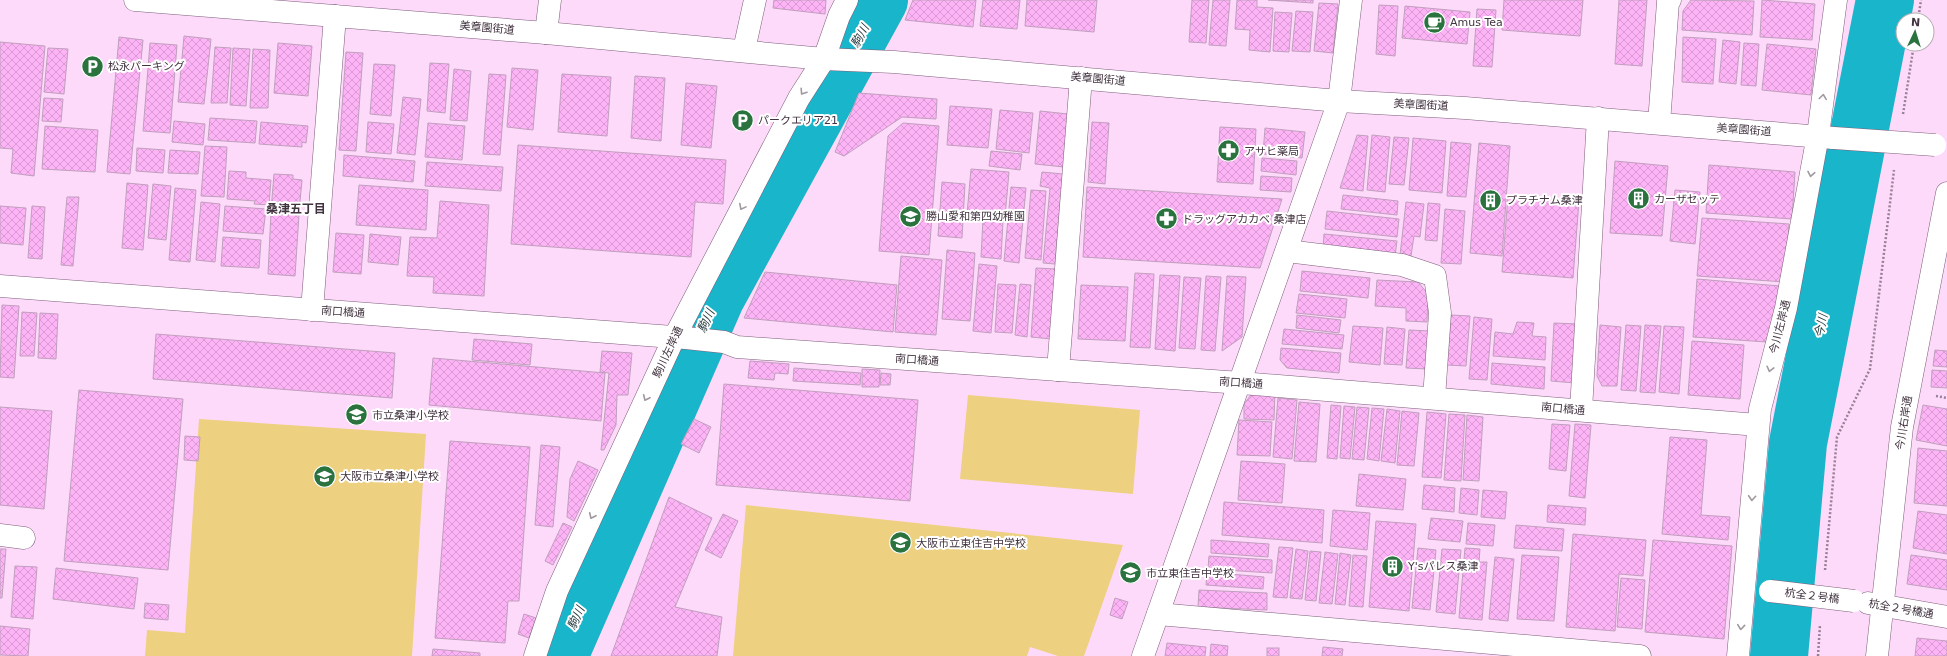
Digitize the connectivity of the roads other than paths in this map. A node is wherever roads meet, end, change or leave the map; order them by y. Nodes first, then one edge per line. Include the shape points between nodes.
1 (135, 0) edge
2 (550, 0) edge
3 (756, 0) edge
4 (848, 0) edge
5 (1351, 0) edge
6 (1670, 0) edge
7 (1836, 0) edge
8 (335, 16) junction
9 (546, 33) junction
10 (744, 50) junction
11 (832, 59) junction
12 (1081, 78) junction
13 (1339, 101) junction
14 (1598, 118) junction
15 (1659, 123) junction
16 (1826, 136) junction
17 (1941, 145) edge
18 (1947, 193) edge
19 (1286, 251) junction
20 (0, 286) edge
21 (312, 310) junction
22 (680, 338) junction
23 (1058, 370) junction
24 (1241, 382) junction
25 (1434, 398) junction
26 (1581, 410) junction
27 (1758, 425) junction
28 (0, 535) edge
29 (24, 538) dead end
30 (1745, 585) junction
31 (1854, 601) joint
32 (1881, 605) junction
33 (1158, 614) junction
34 (1947, 618) edge
35 (1437, 647) edge
36 (535, 656) edge
37 (1143, 656) edge
38 (1640, 656) edge
39 (1738, 656) edge
40 (1877, 656) edge

1 - 8 street, 美章園街道
2 - 9 street
3 - 10 street
4 - 11 street, 駒川左岸通 via 839,16
5 - 13 street
6 - 15 street
16 -> 7 street, 今川左岸通
8 - 9 street, 美章園街道
8 - 21 street
9 - 10 street, 美章園街道
10 - 11 street, 美章園街道
11 - 12 street, 美章園街道
11 -> 22 street, 駒川左岸通 via 799,98
12 - 13 street, 美章園街道
12 - 23 street
13 - 14 street, 美章園街道
13 - 19 street
14 - 15 street, 美章園街道
14 - 26 street
15 - 16 street, 美章園街道
16 - 17 street, 美章園街道, bridge
16 -> 27 street, 今川左岸通
18 - 32 street, 今川右岸通 via 1902,427
19 - 24 street
19 - 25 street via 1402,265 1435,276 1440,314
20 - 21 street, 南口橋通
21 - 22 street, 南口橋通
22 - 23 street, 南口橋通 via 724,342 737,347
22 -> 36 street, 駒川左岸通 via 557,591
23 - 24 street, 南口橋通
24 - 25 street, 南口橋通
24 - 33 street
25 - 26 street, 南口橋通
26 - 27 street, 南口橋通
27 -> 30 street, 今川左岸通
28 - 29 street
30 - 31 street, 杭全２号橋, bridge via 1770,591
30 -> 39 street, 今川左岸通
31 - 32 street, 杭全２号橋通
32 - 34 street, 杭全２号橋通
32 - 40 street, 今川右岸通
33 - 35 street
33 - 37 street
35 - 38 street

